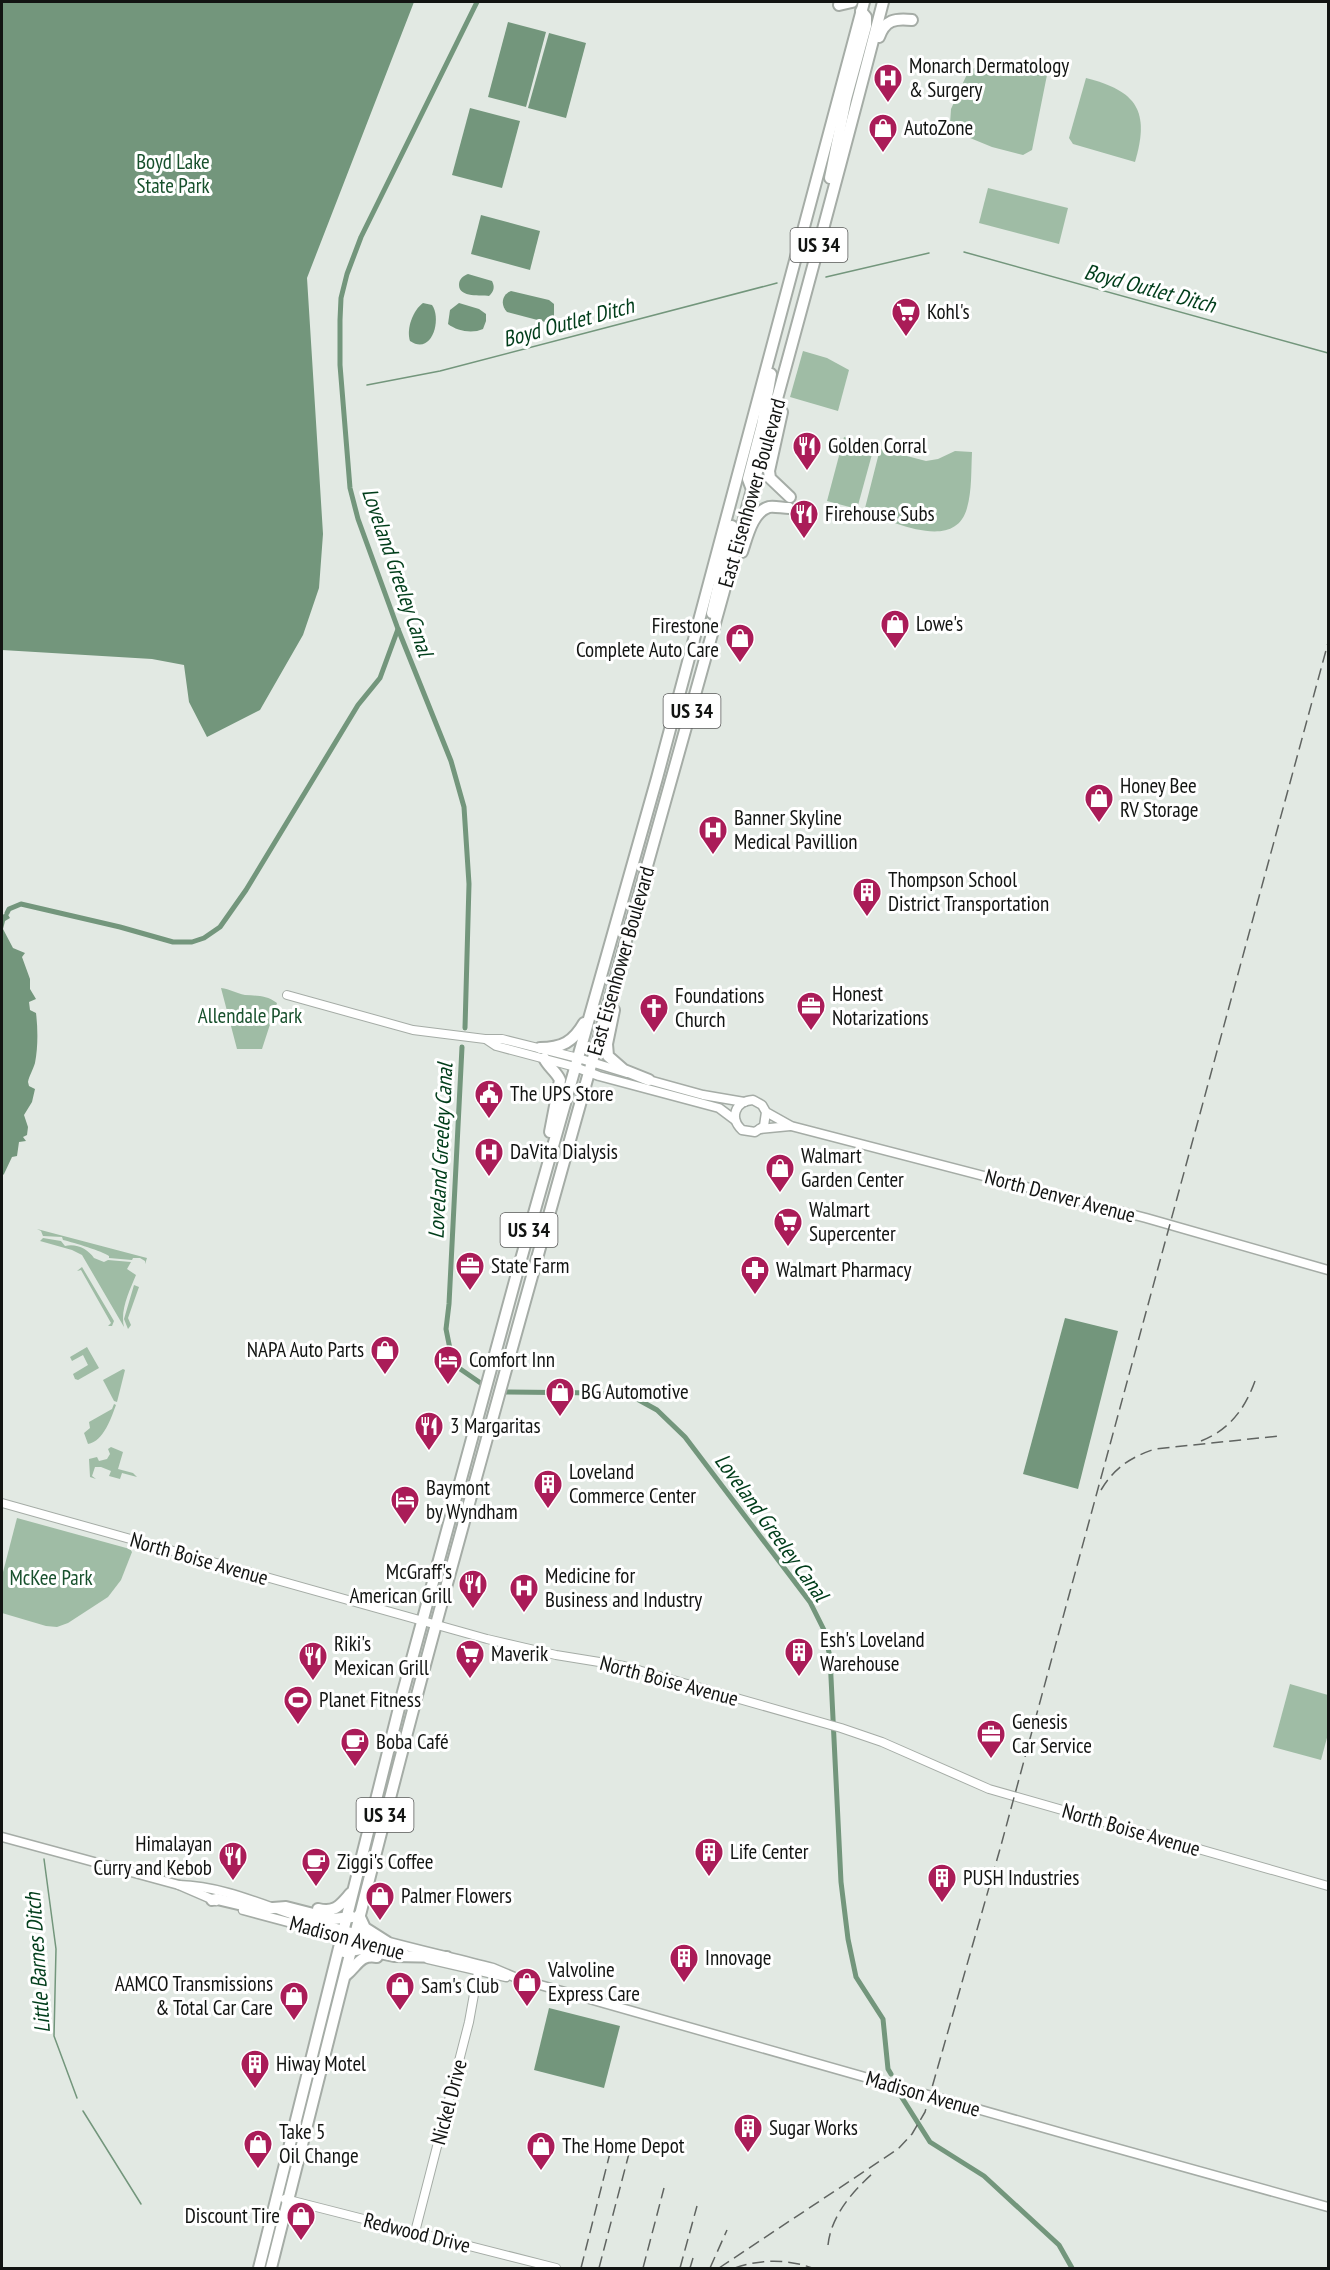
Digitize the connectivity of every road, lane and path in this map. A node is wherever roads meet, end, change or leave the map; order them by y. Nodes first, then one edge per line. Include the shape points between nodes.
1 (852, 2) edge
2 (880, 4) edge
3 (838, 5) dead end
4 (862, 6) edge
5 (912, 20) dead end
6 (861, 85) junction
7 (824, 225) junction
8 (797, 329) junction
9 (774, 338) junction
10 (736, 483) junction
11 (751, 487) dead end
12 (725, 591) junction
13 (707, 656) junction
14 (654, 789) junction
15 (638, 903) junction
16 (600, 981) junction
17 (287, 995) dead end
18 (542, 1053) junction
19 (576, 1063) junction
20 (591, 1068) junction
21 (649, 1080) junction
22 (744, 1102) junction
23 (766, 1112) junction
24 (735, 1120) junction
25 (791, 1126) junction
26 (760, 1129) junction
27 (550, 1154) junction
28 (1329, 1270) edge
29 (2, 1503) edge
30 (423, 1621) junction
31 (435, 1625) junction
32 (395, 1726) junction
33 (394, 1778) junction
34 (2, 1837) edge
35 (179, 1886) junction
36 (1329, 1886) edge
37 (354, 1891) junction
38 (212, 1900) junction
39 (254, 1902) junction
40 (274, 1908) junction
41 (360, 1911) junction
42 (348, 1934) junction
43 (387, 1942) junction
44 (443, 1959) junction
45 (478, 1972) junction
46 (344, 1977) junction
47 (519, 1979) junction
48 (283, 2198) junction
49 (1329, 2206) edge
50 (415, 2232) junction
51 (259, 2268) edge
52 (271, 2268) edge
53 (556, 2268) edge

1 - 3 highway
2 - 6 highway, East Eisenhower Boulevard / US 34
4 - 7 highway via 867,21 846,99 824,205
4 - 9 highway, East Eisenhower Boulevard / US 34
5 - 6 highway via 895,19 882,28
6 - 7 highway, East Eisenhower Boulevard / US 34
7 - 8 highway, East Eisenhower Boulevard / US 34
8 - 12 highway, East Eisenhower Boulevard / US 34
8 - 12 highway via 797,346 769,471 789,502 769,507 756,517
9 - 10 highway, East Eisenhower Boulevard / US 34
9 - 11 highway via 762,425 748,479
10 - 13 highway via 739,495 713,606
10 - 14 highway, East Eisenhower Boulevard / US 34
12 - 13 highway, East Eisenhower Boulevard / US 34
13 - 15 highway, East Eisenhower Boulevard / US 34
14 - 15 highway via 658,795 644,849
14 - 16 highway, East Eisenhower Boulevard / US 34
15 - 20 highway, East Eisenhower Boulevard / US 34
15 - 21 highway via 606,1049 618,1066
16 - 18 highway via 590,1011 574,1037
16 - 19 highway, East Eisenhower Boulevard / US 34
17 - 18 street via 413,1030 485,1039 496,1046
18 - 19 street
18 - 27 highway via 560,1080 546,1148
19 - 20 main road
19 - 27 highway, East Eisenhower Boulevard / US 34
20 - 21 main road
20 - 24 main road via 719,1108
20 - 31 highway, East Eisenhower Boulevard / US 34
21 - 22 main road
22 - 23 main road via 758,1102
22 - 24 main road via 735,1111
23 - 25 main road, North Denver Avenue
23 - 26 main road via 766,1122
24 - 26 main road via 746,1132
25 - 26 main road, North Denver Avenue
25 - 28 main road, North Denver Avenue
27 - 30 highway, East Eisenhower Boulevard / US 34
29 - 30 street, North Boise Avenue
30 - 31 street, North Boise Avenue
30 - 32 highway, East Eisenhower Boulevard / US 34
31 - 33 highway, East Eisenhower Boulevard / US 34
31 - 36 street, North Boise Avenue via 506,1644 624,1666 841,1728 988,1789
32 - 33 highway via 400,1734
32 - 37 highway, East Eisenhower Boulevard / US 34
33 - 41 highway, East Eisenhower Boulevard / US 34
34 - 35 main road, Madison Avenue
35 - 38 main road, Madison Avenue
35 - 39 main road, Madison Avenue via 201,1887
37 - 39 highway via 333,1911 289,1901
37 - 42 highway, East Eisenhower Boulevard / US 34
38 - 40 highway
38 - 42 main road, Madison Avenue
39 - 40 main road, Madison Avenue
40 - 42 highway via 290,1907 328,1918
41 - 42 highway, East Eisenhower Boulevard / US 34
41 - 42 highway
41 - 43 highway via 365,1928
42 - 43 main road, Madison Avenue
42 - 44 highway via 368,1950
42 - 46 highway, East Eisenhower Boulevard / US 34
42 - 48 highway, East Eisenhower Boulevard / US 34 via 336,1960
43 - 44 main road, Madison Avenue
44 - 45 main road, Madison Avenue
44 - 46 highway via 422,1963 369,1956 358,1961
44 - 47 main road, Madison Avenue via 493,1968
45 - 47 main road, Madison Avenue
45 - 50 street, Nickel Drive via 468,2027
46 - 48 highway, East Eisenhower Boulevard / US 34
47 - 49 main road, Madison Avenue
48 - 50 street, Redwood Drive
48 - 51 highway, East Eisenhower Boulevard / US 34
48 - 52 highway, East Eisenhower Boulevard / US 34
50 - 53 street, Redwood Drive

